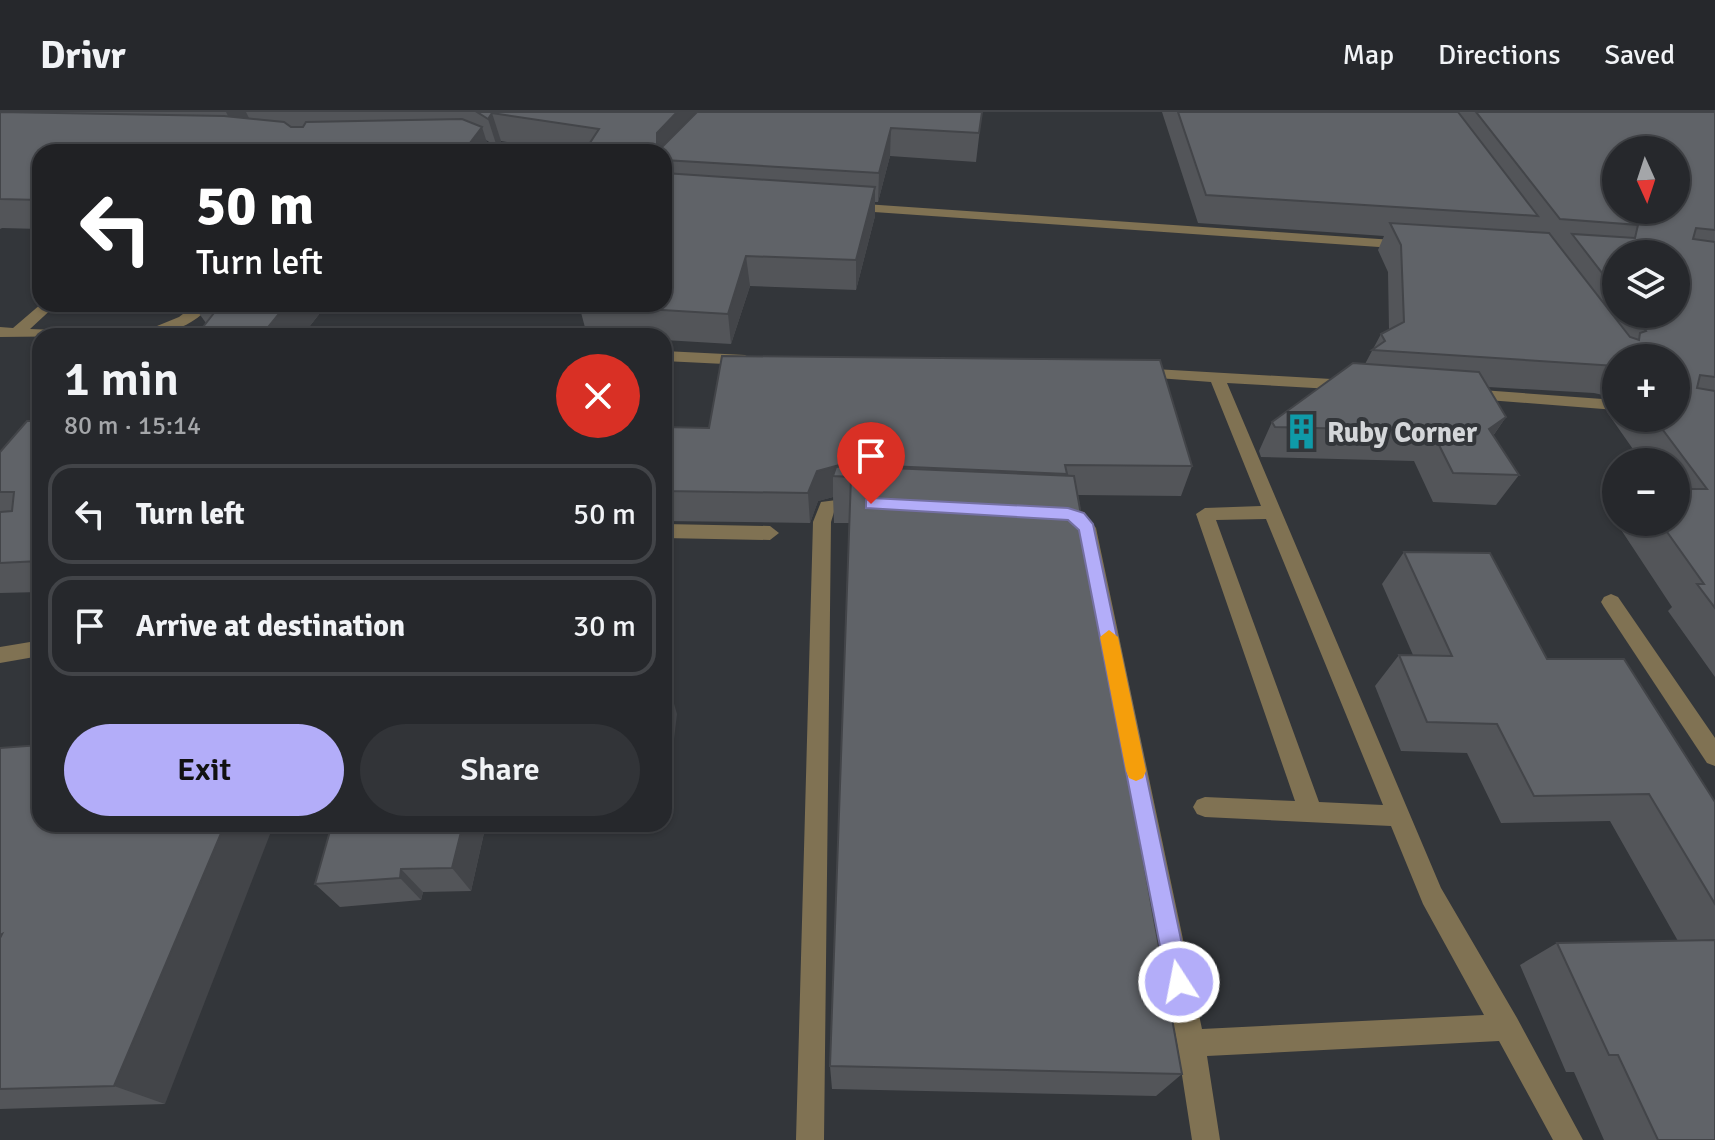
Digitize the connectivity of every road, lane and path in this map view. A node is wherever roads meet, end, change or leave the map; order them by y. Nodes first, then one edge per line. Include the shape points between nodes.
1 (839, 207) edge
2 (1428, 246) edge
3 (41, 312) edge
4 (198, 312) edge
5 (168, 328) edge
6 (0, 332) edge
7 (18, 332) junction
8 (32, 333) edge
9 (672, 356) edge
10 (770, 361) edge
11 (1124, 373) edge
12 (1216, 376) junction
13 (1370, 387) edge
14 (1447, 393) edge
15 (1602, 404) edge
16 (888, 505) edge
17 (1038, 512) edge
18 (1273, 512) junction
19 (672, 531) edge
20 (770, 533) dead end
21 (1611, 602) dead end
22 (32, 650) edge
23 (0, 655) edge
24 (1715, 756) edge
25 (1205, 807) dead end
26 (1310, 810) junction
27 (1400, 816) junction
28 (1508, 1027) junction
29 (1191, 1043) junction
30 (810, 1140) edge
31 (1206, 1140) edge
32 (1569, 1140) edge

1 - 2 street
3 - 7 street
4 - 5 street
6 - 7 street
7 - 8 street
9 - 10 street
11 - 12 street
12 - 13 street
12 - 18 street
14 - 15 street
16 - 30 street via 827,507 822,522
17 - 29 street via 1078,517 1087,528
18 - 26 street via 1205,514
18 - 27 street
19 - 20 street
21 - 24 street
22 - 23 street
25 - 26 street
26 - 27 street
27 - 28 street via 1432,896
28 - 29 street
28 - 32 street
29 - 31 street

